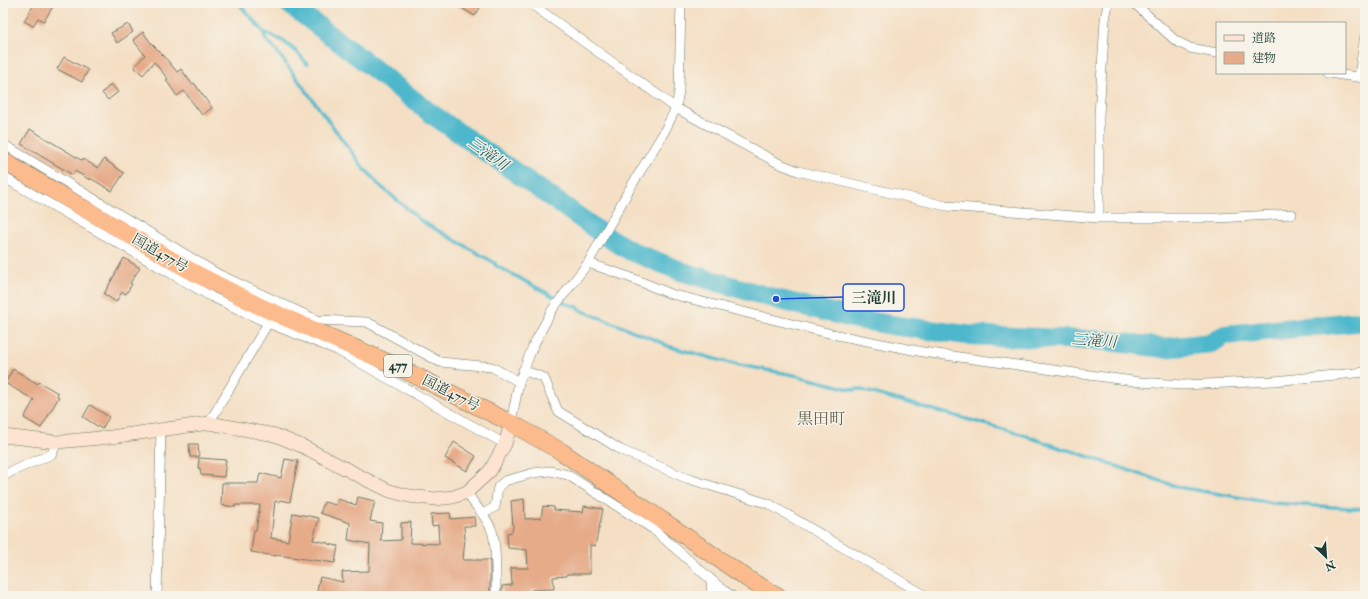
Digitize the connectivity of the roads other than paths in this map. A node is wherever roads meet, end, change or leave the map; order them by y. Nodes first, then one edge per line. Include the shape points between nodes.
1 (530, 3) edge
2 (681, 3) edge
3 (1108, 3) edge
4 (1134, 3) edge
5 (1365, 35) edge
6 (1216, 53) edge
7 (1336, 74) edge
8 (1362, 77) edge
9 (676, 108) junction
10 (3, 144) edge
11 (3, 161) edge
12 (3, 177) edge
13 (1292, 214) dead end
14 (1098, 218) junction
15 (588, 261) junction
16 (268, 323) junction
17 (523, 370) junction
18 (1365, 372) edge
19 (518, 382) junction
20 (209, 423) junction
21 (511, 423) junction
22 (161, 429) junction
23 (3, 436) edge
24 (57, 442) junction
25 (505, 444) junction
26 (3, 477) edge
27 (467, 492) junction
28 (483, 514) junction
29 (711, 579) junction
30 (157, 596) edge
31 (496, 596) edge
32 (712, 596) edge
33 (732, 596) edge
34 (778, 596) edge
35 (926, 596) edge

1 - 9 street
2 - 9 street via 679,91
3 - 14 street via 1099,115
4 - 6 street via 1176,41 1190,48
5 - 8 street
7 - 8 street
9 - 14 street via 778,163 798,171 946,206
9 - 15 street
10 - 19 street via 225,277 318,320 367,322 440,362 492,367
11 - 21 highway, 国道477号 / 477 via 188,270 259,306 398,367
12 - 16 street via 212,297
13 - 14 street via 1217,218
15 - 17 street via 552,310
15 - 18 street via 671,294 832,334 923,352 1140,382 1182,385 1274,381
16 - 20 street
16 - 25 street via 344,354
17 - 19 street
17 - 35 street via 544,378 558,411 621,450 686,478 768,504
19 - 21 street
20 - 22 street
20 - 27 street via 275,435 390,491 435,498 453,497
21 - 25 street
21 - 34 highway, 国道477号 / 477 via 562,452 754,583
22 - 24 street
22 - 30 street
23 - 24 street
24 - 26 street via 52,454
25 - 27 street via 490,471
27 - 28 street
28 - 29 street via 495,507 498,487 505,481 550,471 568,475 653,529
28 - 31 street via 492,532
29 - 32 street
29 - 33 street

